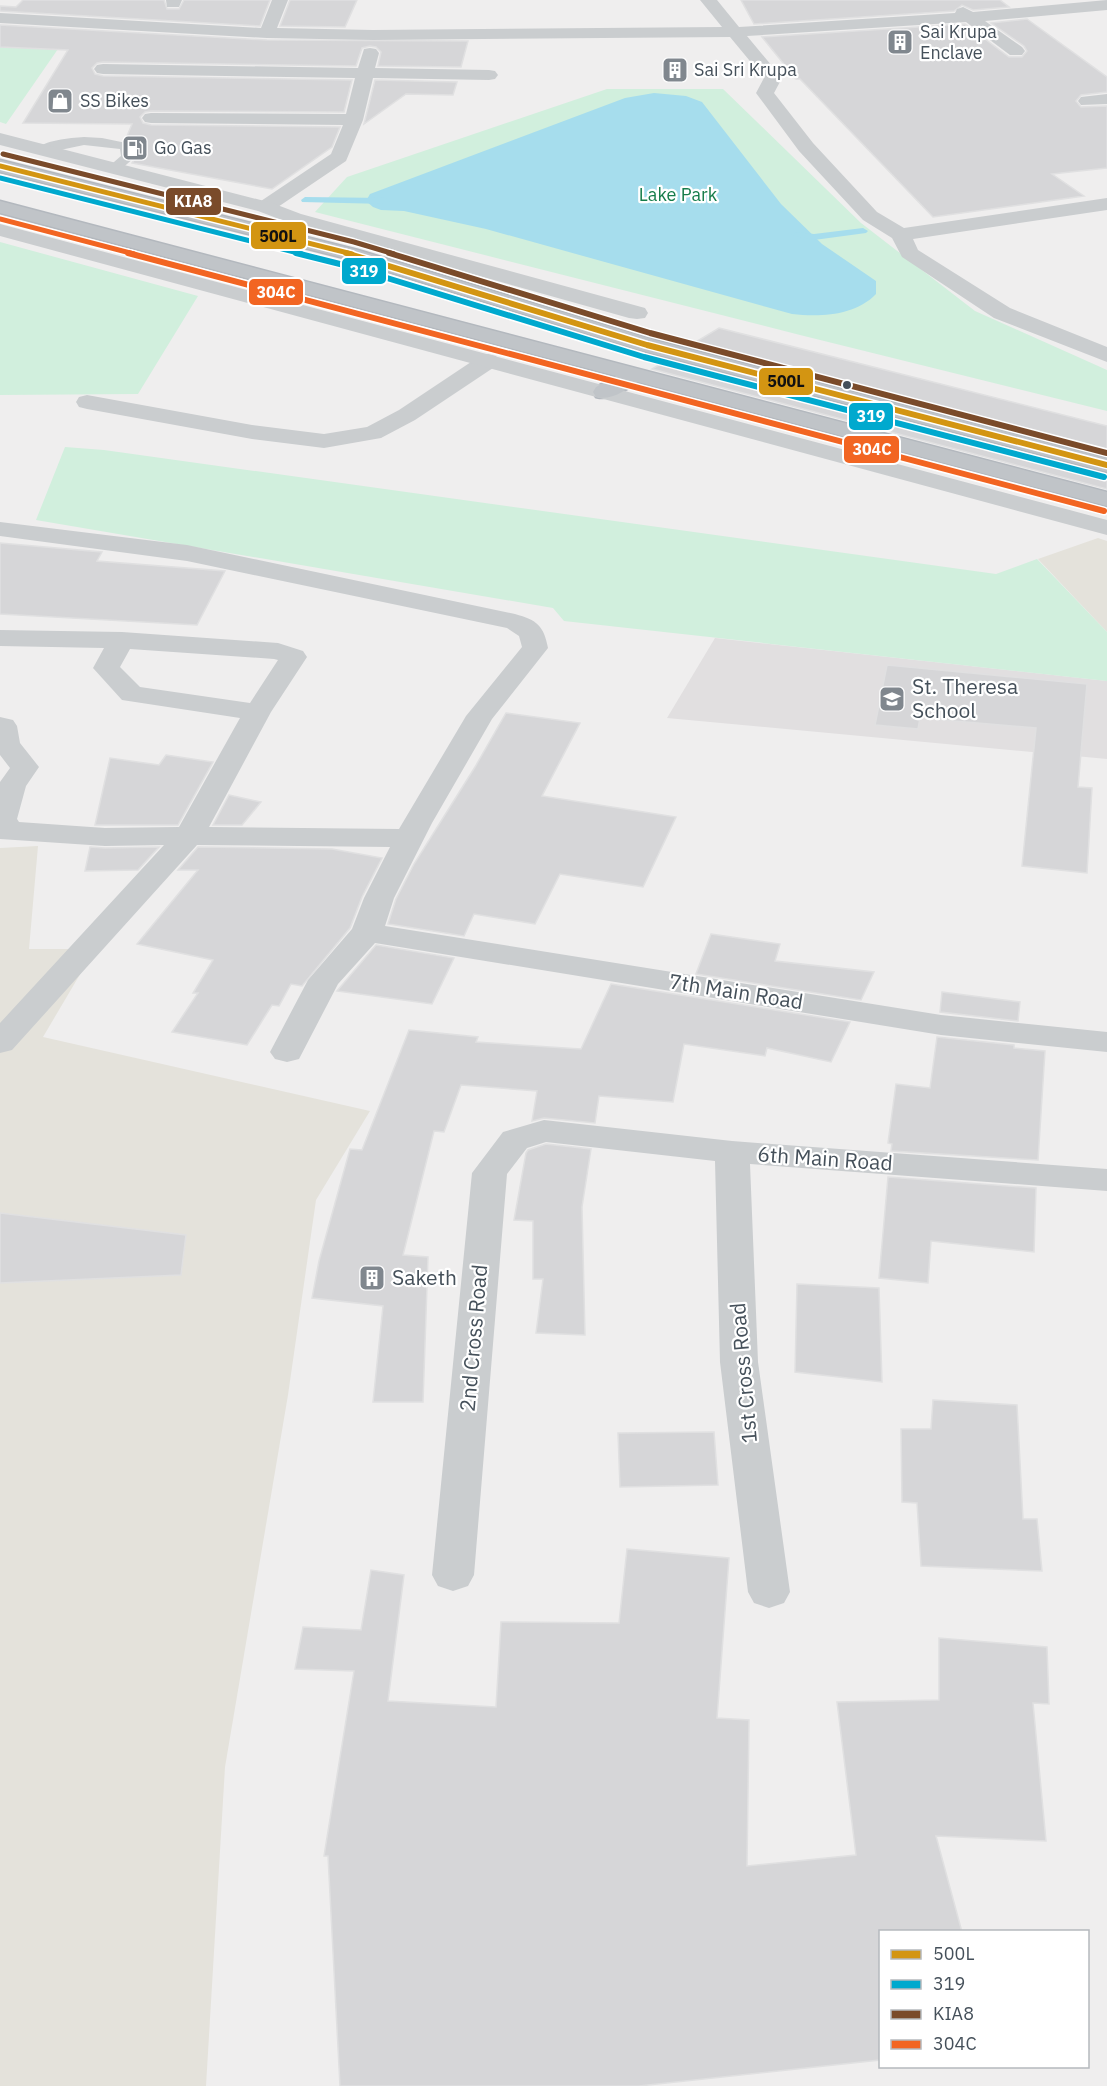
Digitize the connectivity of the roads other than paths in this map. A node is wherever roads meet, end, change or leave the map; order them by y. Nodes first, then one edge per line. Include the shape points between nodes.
1 (280, 0) edge
2 (708, 0) edge
3 (947, 0) edge
4 (1107, 5) edge
5 (970, 17) junction
6 (0, 18) edge
7 (734, 32) junction
8 (267, 33) junction
9 (374, 35) junction
10 (1016, 51) dead end
11 (103, 69) dead end
12 (366, 73) junction
13 (489, 75) dead end
14 (1107, 99) edge
15 (1087, 101) dead end
16 (151, 118) dead end
17 (354, 120) junction
18 (0, 139) edge
19 (0, 166) edge
20 (0, 207) edge
21 (265, 207) junction
22 (1104, 207) edge
23 (0, 230) edge
24 (901, 235) junction
25 (637, 313) joint
26 (646, 345) junction
27 (1107, 355) edge
28 (488, 361) junction
29 (636, 374) junction
30 (604, 392) junction
31 (87, 402) dead end
32 (1107, 465) edge
33 (1107, 499) edge
34 (1107, 528) edge
35 (0, 530) edge
36 (0, 638) edge
37 (122, 640) junction
38 (257, 712) junction
39 (0, 725) edge
40 (4, 830) edge
41 (189, 836) junction
42 (410, 838) junction
43 (367, 932) junction
44 (0, 1042) edge
45 (1107, 1042) edge
46 (287, 1052) dead end
47 (544, 1131) joint
48 (732, 1152) junction
49 (1107, 1180) edge
50 (453, 1575) dead end
51 (769, 1592) dead end

1 - 8 street
2 - 7 street
3 - 5 street
4 - 5 street
5 - 7 street
5 - 10 street
6 - 8 street
7 - 9 street
7 - 24 street via 772,78 765,93 768,99 807,147 870,216
8 - 9 street
9 - 12 street
11 - 12 street
12 - 13 street
12 - 17 street
14 - 15 street
16 - 17 street
17 - 21 street via 339,158
18 - 21 street
19 - 26 highway via 351,254
20 - 29 highway
21 - 25 street
22 - 24 street
23 - 28 street
24 - 27 street via 909,253 1002,313
25 - 26 highway
26 - 32 highway
28 - 30 street
28 - 31 street via 373,433 324,441
29 - 30 highway
29 - 33 highway
30 - 34 street
35 - 42 street via 187,553 515,622 532,632 535,648 480,716
36 - 37 street
37 - 38 street via 106,668 132,694
37 - 38 street via 278,651 294,657
38 - 41 street
39 - 40 street via 4,744 25,767 12,786 2,819
40 - 41 street via 105,837
41 - 42 street
41 - 44 street
42 - 43 street via 379,898
43 - 45 street, 7th Main Road via 941,1025
43 - 46 street via 324,980
47 - 48 street, 6th Main Road
47 - 50 street, 2nd Cross Road via 515,1140 490,1173
48 - 49 street, 6th Main Road
48 - 51 street, 1st Cross Road via 738,1362

